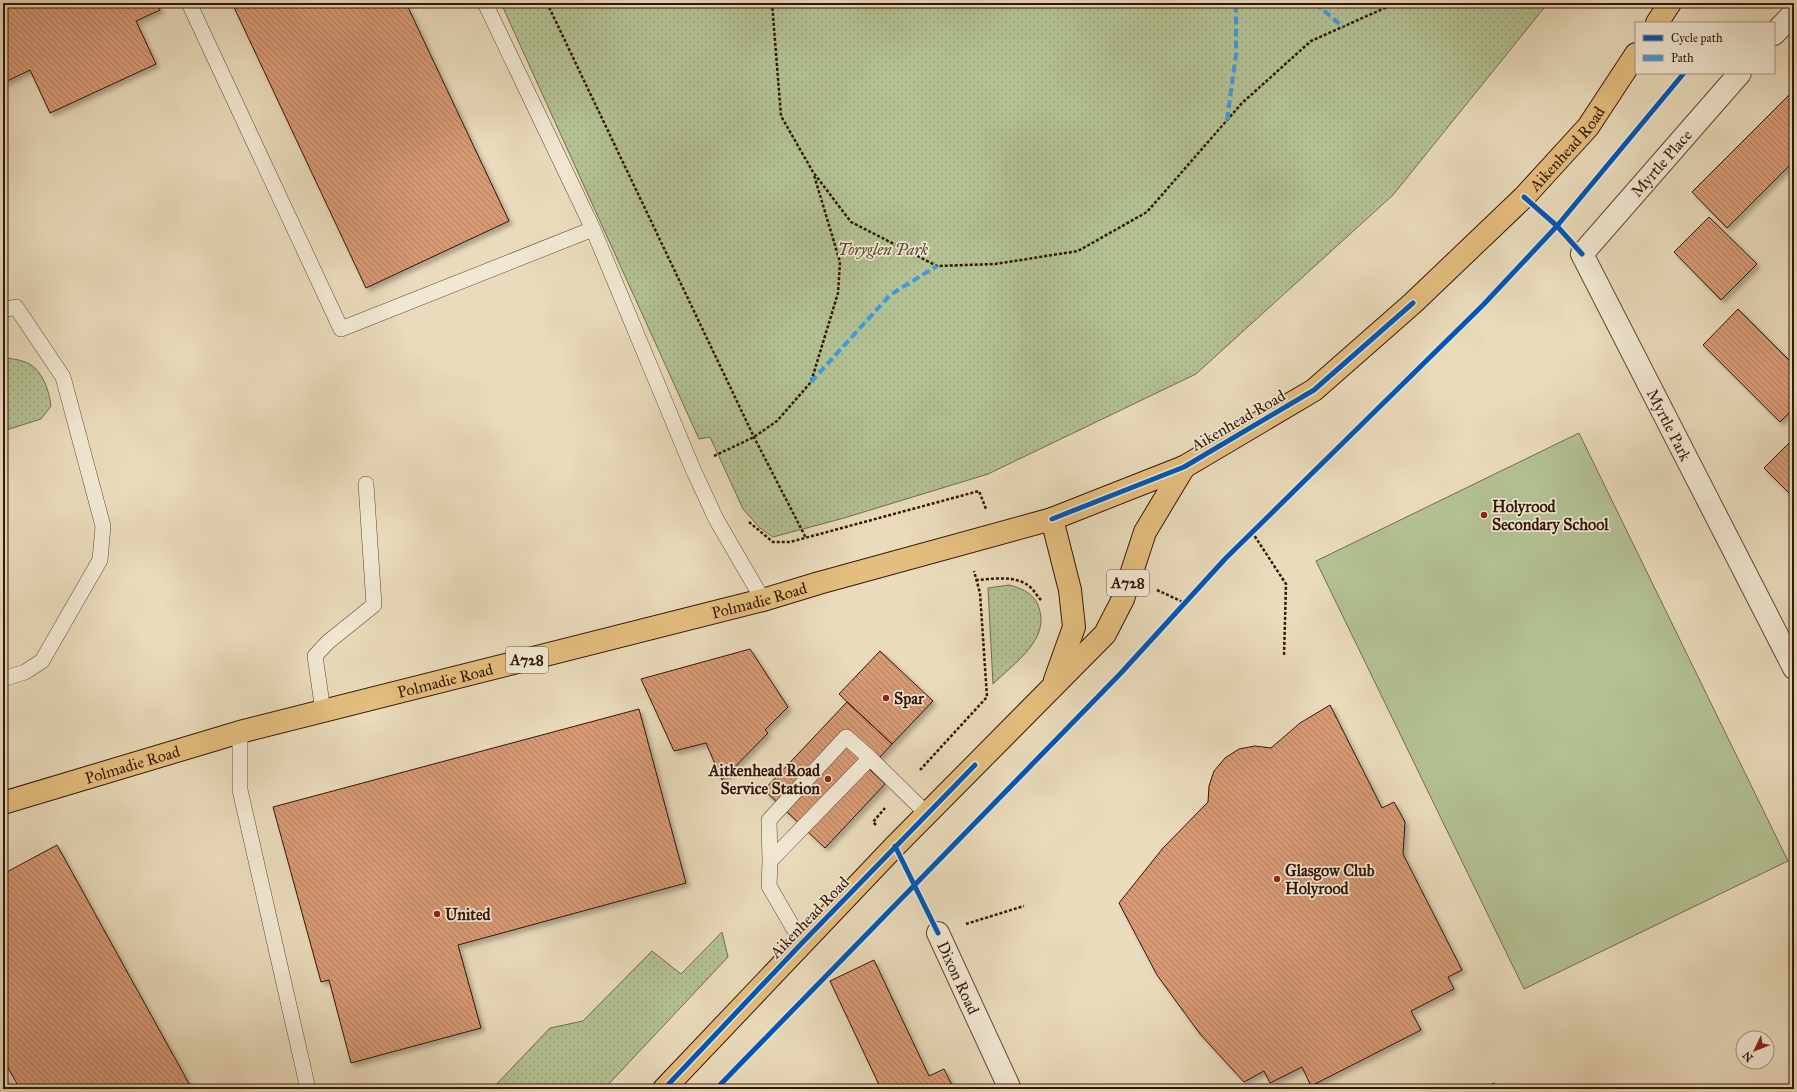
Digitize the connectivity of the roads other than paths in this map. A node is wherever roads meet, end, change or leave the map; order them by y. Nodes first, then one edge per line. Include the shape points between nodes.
1 (189, 3) edge
2 (485, 3) edge
3 (1670, 3) edge
4 (1794, 13) edge
5 (1658, 22) edge
6 (1775, 33) edge
7 (1635, 56) edge
8 (1739, 74) edge
9 (593, 229) junction
10 (1582, 254) joint
11 (3, 310) edge
12 (1184, 467) junction
13 (366, 484) dead end
14 (1052, 519) junction
15 (763, 600) junction
16 (1794, 668) edge
17 (3, 679) edge
18 (1053, 686) junction
19 (323, 711) junction
20 (240, 732) junction
21 (870, 758) junction
22 (3, 803) edge
23 (927, 814) junction
24 (770, 861) junction
25 (938, 933) road end
26 (802, 943) junction
27 (308, 1089) edge
28 (664, 1089) edge
29 (1010, 1089) edge

1 - 9 lane via 341,329
2 - 9 lane
3 - 5 main road
4 - 6 street
7 - 12 main road, Aikenhead Road / A728 via 1588,127 1524,197 1413,304 1314,390
8 - 10 street, Myrtle Place
9 - 15 lane via 692,467 720,527
10 - 16 street, Myrtle Park
11 - 17 lane via 16,307 63,377 103,526 100,560 42,661 25,672
12 - 14 main road, Aikenhead Road / A728
12 - 18 main road, Aikenhead Road / A728 via 1145,532 1123,599 1106,634
13 - 19 lane via 374,605 328,642 315,656
14 - 15 main road, Polmadie Road / A728
14 - 18 main road, Aikenhead Road / A728 via 1070,590 1074,627
15 - 19 main road, Polmadie Road / A728
18 - 23 main road, Aikenhead Road / A728
19 - 20 main road, Polmadie Road / A728
20 - 22 main road, Polmadie Road / A728
20 - 27 lane via 240,790
21 - 23 lane
21 - 24 lane
21 - 24 lane via 846,737 769,820
23 - 26 main road, Aikenhead Road / A728
24 - 26 lane via 769,886
25 - 29 street, Dixon Road
26 - 28 main road, Aikenhead Road / A728

